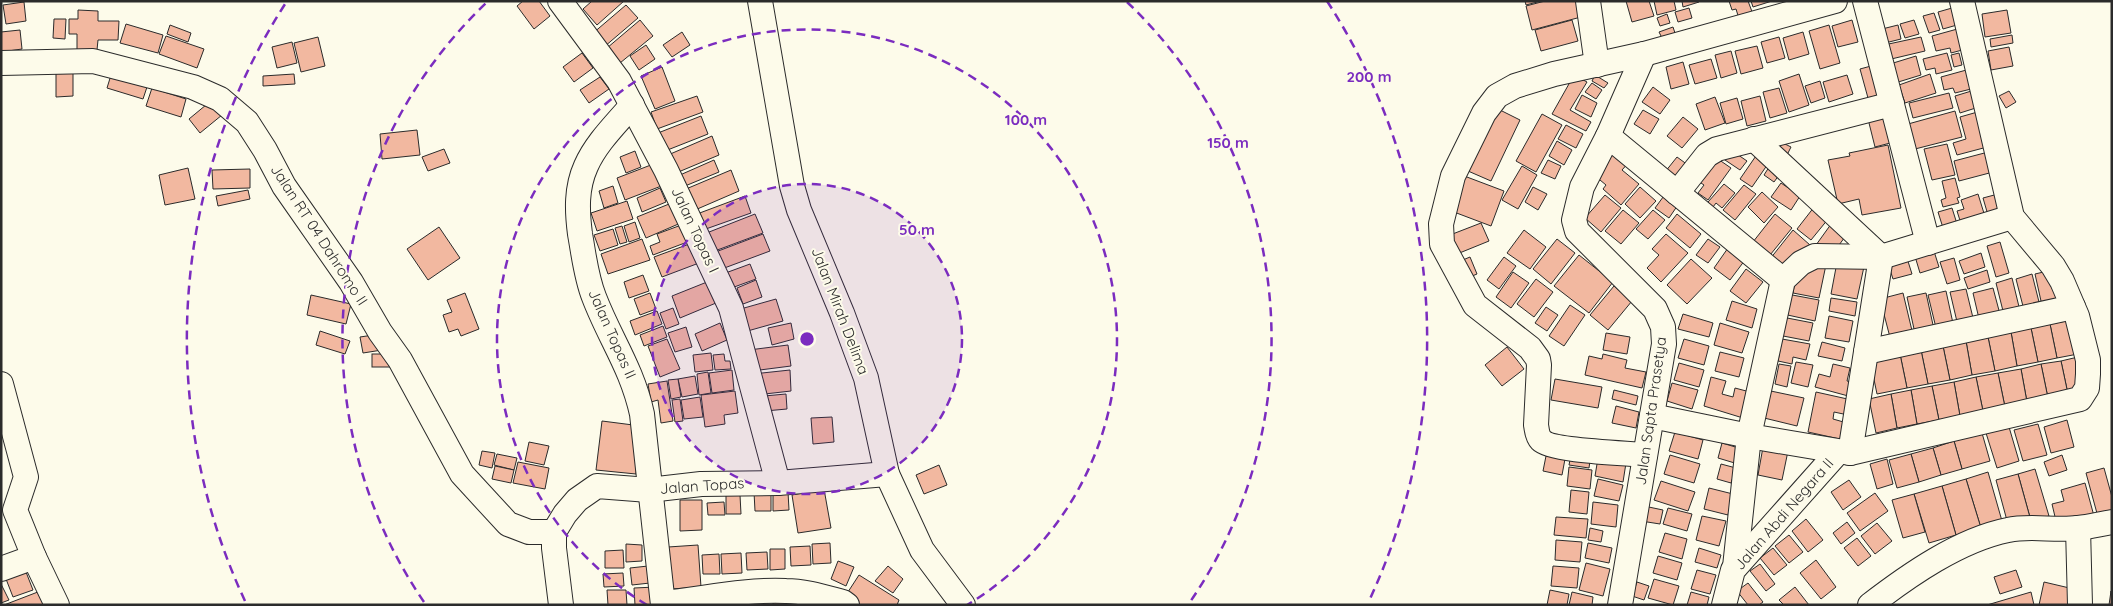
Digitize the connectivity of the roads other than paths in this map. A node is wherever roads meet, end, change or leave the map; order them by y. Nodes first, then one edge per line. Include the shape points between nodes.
1 (560, 1) edge
2 (760, 1) edge
3 (1588, 1) edge
4 (1835, 1) edge
5 (1865, 1) edge
6 (1962, 1) edge
7 (1644, 54) junction
8 (1, 63) edge
9 (1597, 65) junction
10 (1892, 104) junction
11 (632, 105) junction
12 (1608, 136) junction
13 (1754, 139) junction
14 (1677, 193) junction
15 (2012, 218) junction
16 (1928, 243) junction
17 (1881, 257) junction
18 (1783, 280) junction
19 (2074, 307) junction
20 (1866, 352) junction
21 (1, 384) edge
22 (1652, 416) junction
23 (1749, 436) junction
24 (1844, 453) junction
25 (1645, 455) junction
26 (887, 474) junction
27 (778, 483) junction
28 (649, 490) junction
29 (2112, 522) edge
30 (2078, 528) junction
31 (554, 540) junction
32 (34, 557) junction
33 (1736, 567) junction
34 (1, 569) edge
35 (663, 604) edge
36 (57, 605) edge
37 (561, 605) edge
38 (847, 605) edge
39 (963, 605) edge
40 (1620, 605) edge
41 (1724, 605) edge
42 (1870, 605) edge
43 (2080, 605) edge

1 - 11 street, Jalan Topas I via 619,81
2 - 26 street, Jalan Mirah Delima via 792,186 866,378
3 - 9 street
4 - 7 street
5 - 10 street
6 - 15 street
7 - 9 street
7 - 12 street, Jalan Sapta Prasetya
8 - 31 street, Jalan RT 04 Dahromo II via 93,61 193,87 220,99 247,122 284,186 400,360 462,474 508,524
9 - 25 street via 1515,86 1497,96 1484,113 1453,176 1441,224 1442,244 1475,305 1530,348 1538,359 1536,425 1541,441 1562,448
10 - 13 street
10 - 16 street
11 - 27 street, Jalan Topas I via 731,308
11 - 28 street, Jalan Topas II via 602,140 586,166 577,210 586,275 637,392
12 - 14 street
12 - 22 street, Jalan Sapta Prasetya via 1582,187 1574,220 1577,231 1655,309 1660,320 1664,344
13 - 14 street via 1717,148 1707,155
13 - 17 street
14 - 18 street
15 - 16 street
15 - 19 street via 2053,266
16 - 17 street
17 - 18 street via 1815,256 1801,263
17 - 20 street
18 - 23 street
19 - 20 street
19 - 24 street via 2088,360 2087,388 2080,400
20 - 24 street
21 - 32 street via 26,478 15,510
22 - 23 street
22 - 25 street, Jalan Sapta Prasetya
23 - 24 street
23 - 33 street
24 - 33 street, Jalan Abdi Negara II
25 - 40 street, Jalan Sapta Prasetya
26 - 27 street, Jalan Topas
26 - 39 street, Jalan Mirah Delima via 922,550
27 - 28 street, Jalan Topas via 701,484
28 - 31 street, Jalan Topas via 597,486 571,507
28 - 35 street, Jalan Topas II
29 - 30 street
30 - 42 street via 2009,530 1970,543 1906,577
30 - 43 street
31 - 37 street
32 - 34 street
32 - 36 street
33 - 41 street, Jalan Abdi Negara II
35 - 38 street via 786,591 813,594

